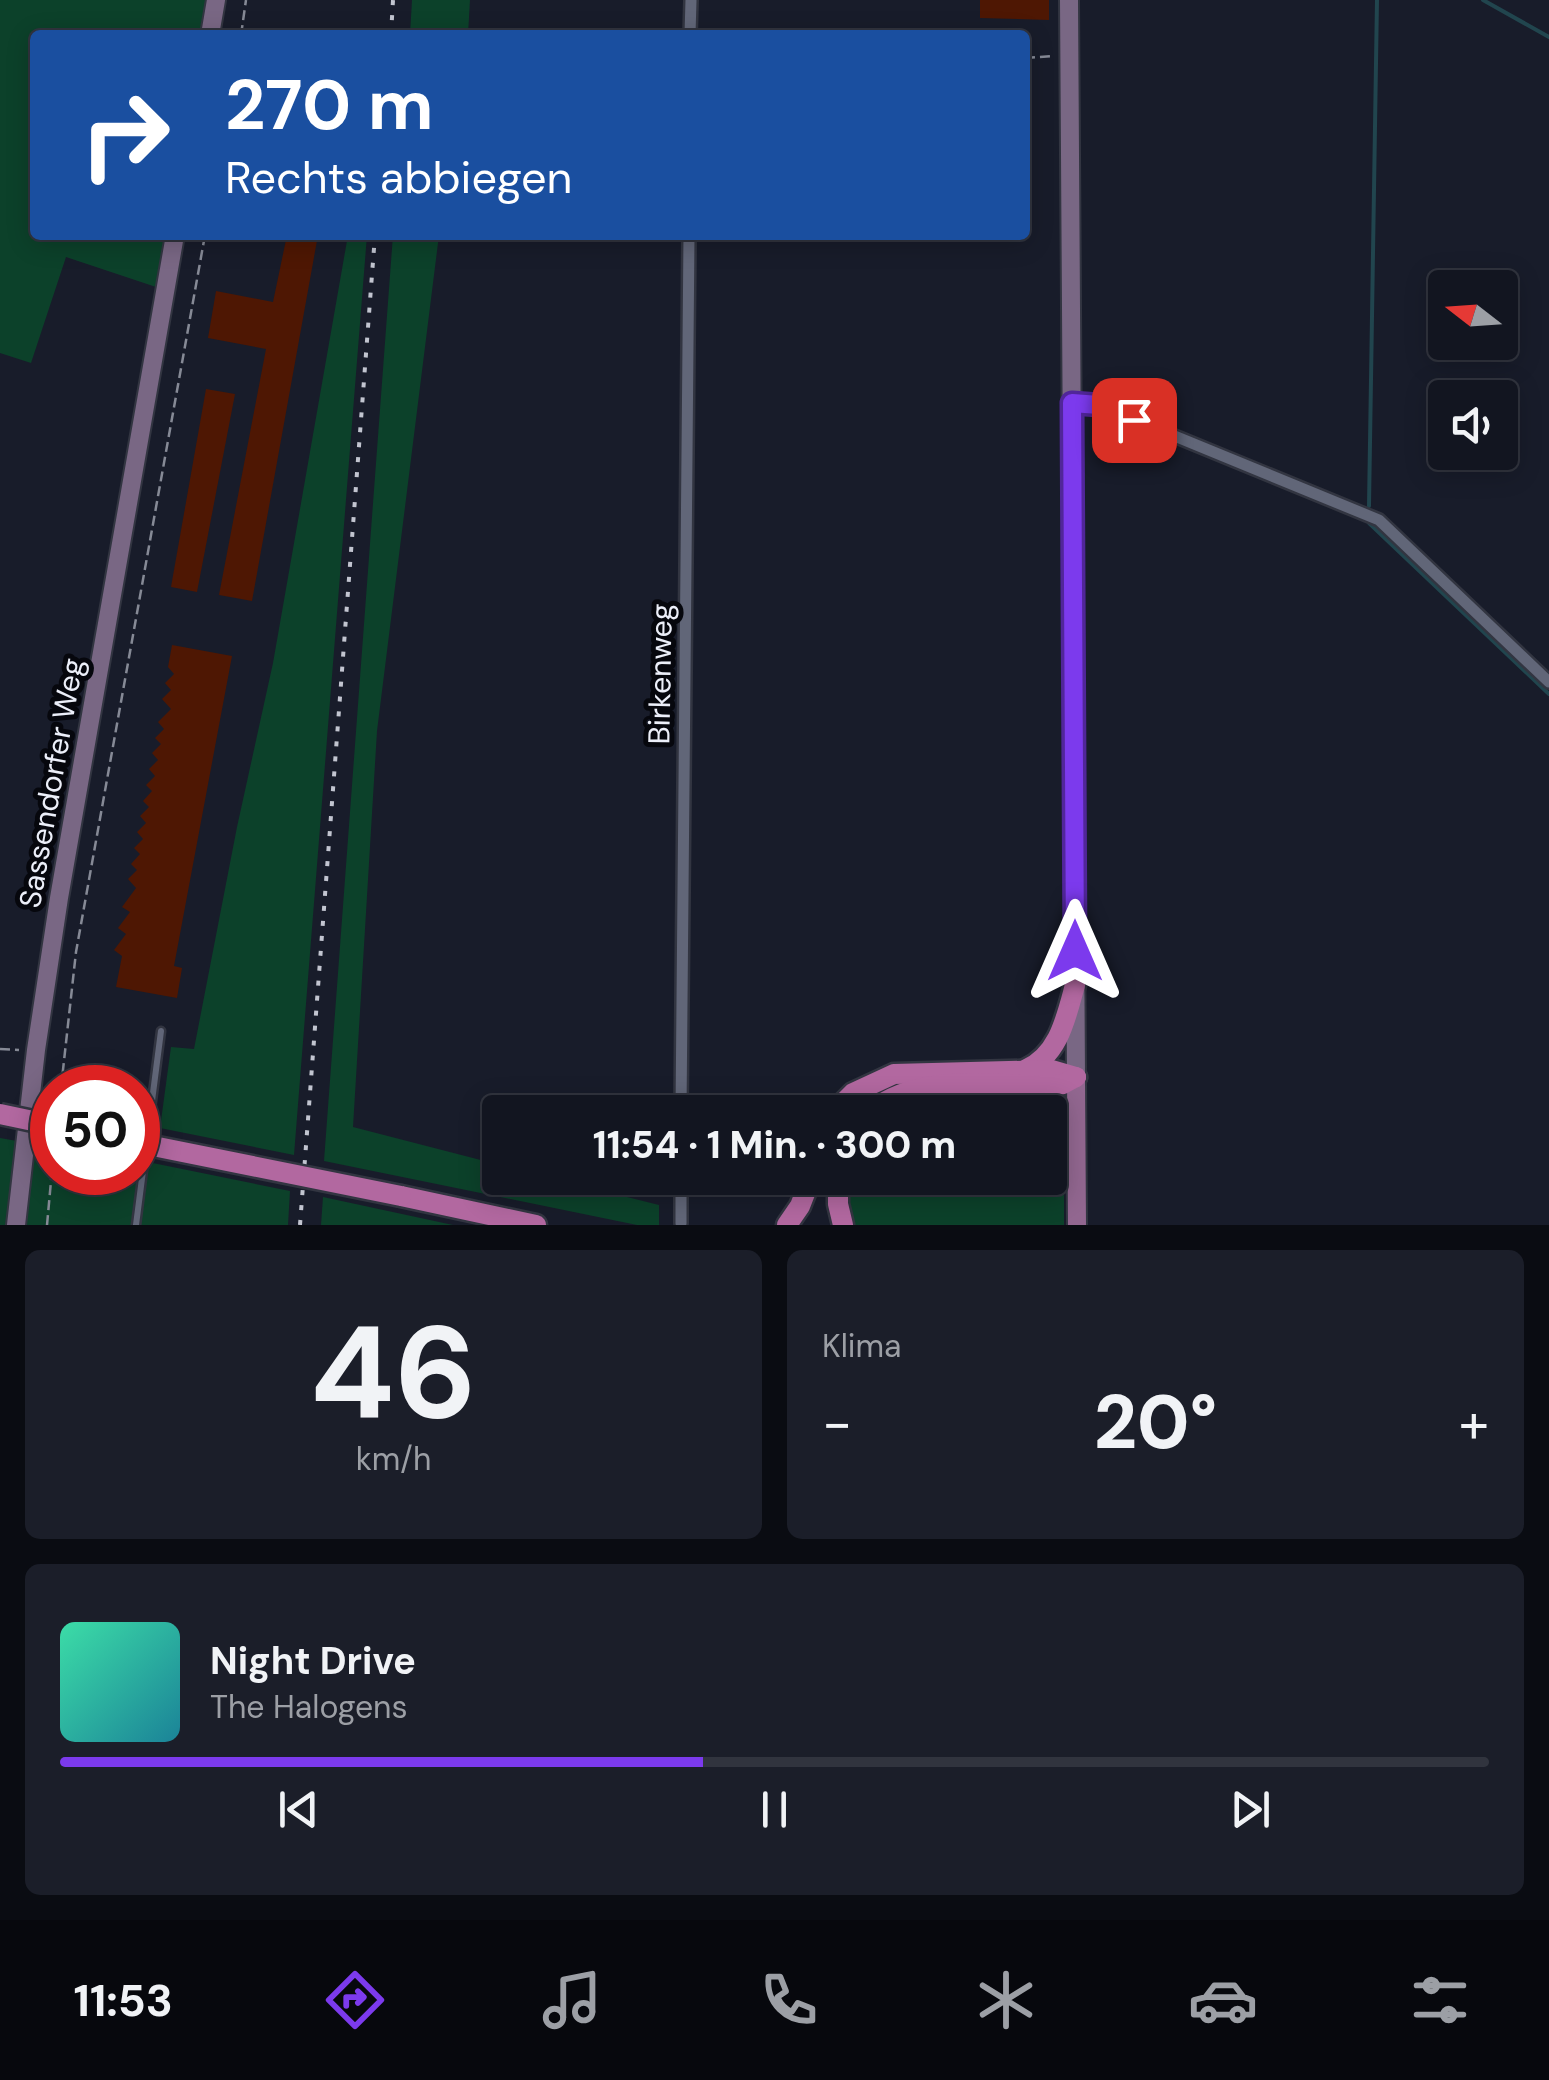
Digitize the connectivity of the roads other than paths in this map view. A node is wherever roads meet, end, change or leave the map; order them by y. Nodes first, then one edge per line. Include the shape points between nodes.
1 (216, 0) edge
2 (690, 0) edge
3 (1069, 0) edge
4 (211, 30) edge
5 (690, 30) edge
6 (174, 240) edge
7 (689, 240) edge
8 (1072, 403) junction
9 (1549, 682) edge
10 (1075, 985) junction
11 (161, 1031) dead end
12 (1022, 1071) junction
13 (1076, 1077) junction
14 (681, 1095) edge
15 (854, 1095) edge
16 (898, 1095) edge
17 (0, 1114) edge
18 (30, 1120) edge
19 (160, 1147) edge
20 (681, 1195) edge
21 (804, 1195) edge
22 (838, 1195) edge
23 (680, 1224) edge
24 (16, 1225) edge
25 (136, 1225) edge
26 (536, 1225) edge
27 (787, 1225) edge
28 (844, 1225) edge
29 (1077, 1225) edge

1 - 4 main road
2 - 5 street
3 - 8 main road
6 - 24 main road, Sassendorfer Weg via 58,898
7 - 14 street, Birkenweg
8 - 9 street via 1099,405 1379,520
8 - 10 main road
10 - 12 highway via 1054,1045
10 - 13 main road
11 - 25 lane
12 - 13 highway
12 - 15 highway via 894,1074
13 - 16 highway via 1050,1086 928,1086
13 - 29 main road
17 - 18 highway, bridge
19 - 26 highway, bridge
20 - 23 street
21 - 27 highway
22 - 28 highway

